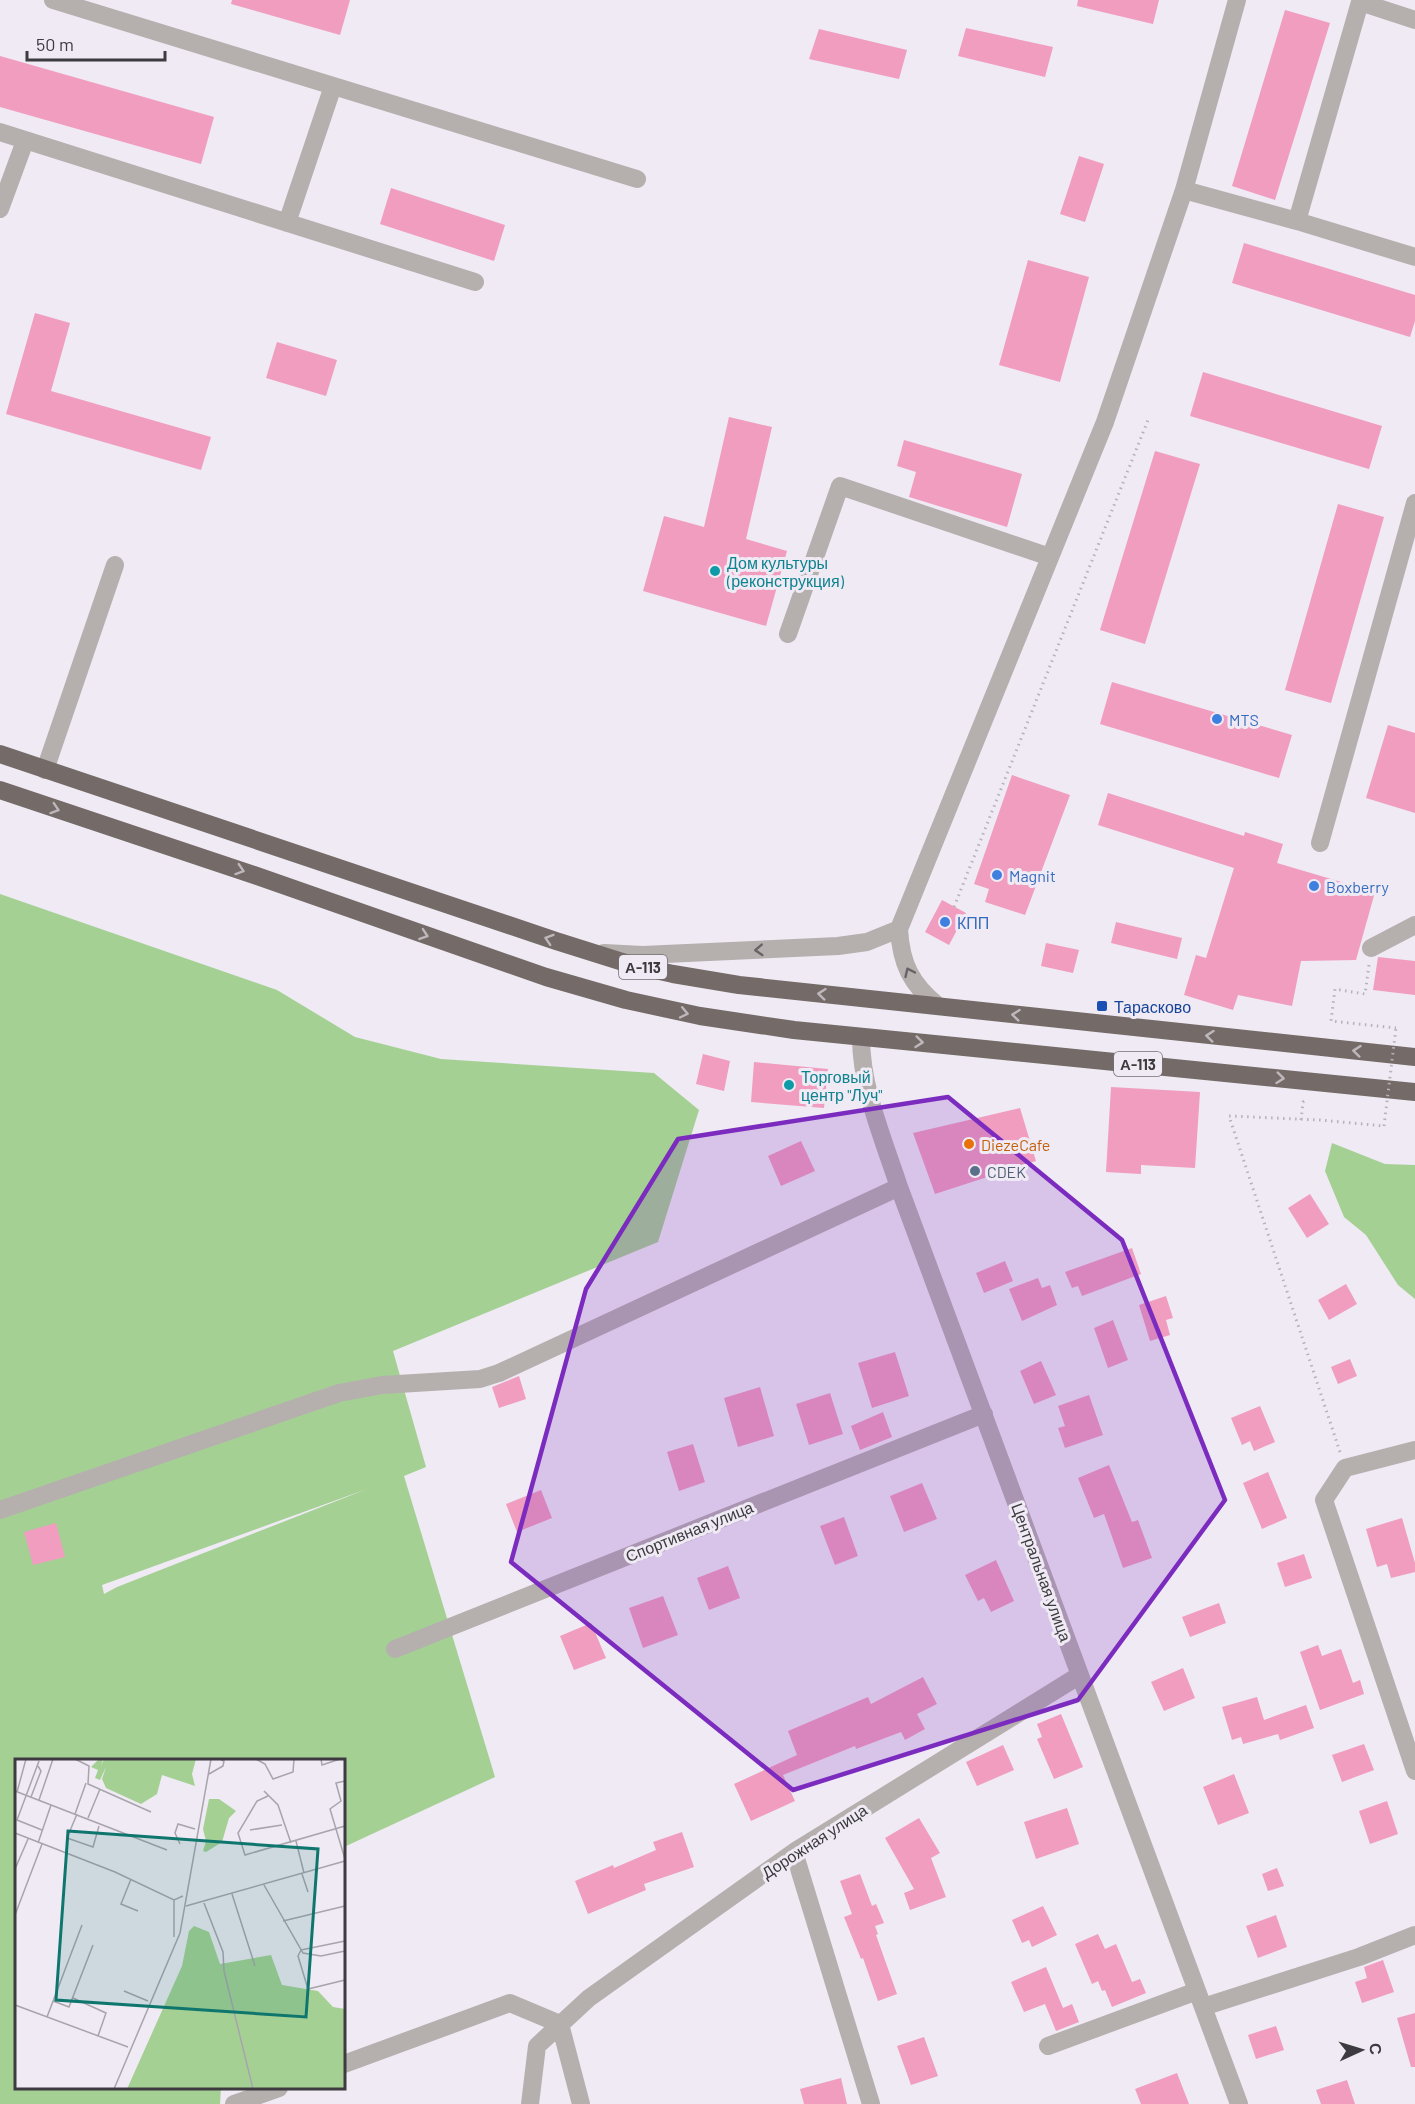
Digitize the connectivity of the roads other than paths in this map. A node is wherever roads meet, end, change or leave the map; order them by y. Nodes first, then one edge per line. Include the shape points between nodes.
1 (53, 0) edge
2 (1237, 0) edge
3 (1357, 1) edge
4 (1415, 20) edge
5 (333, 86) junction
6 (0, 132) edge
7 (25, 141) junction
8 (637, 179) dead end
9 (1184, 190) junction
10 (0, 209) edge
11 (1297, 221) junction
12 (287, 223) junction
13 (1415, 257) edge
14 (476, 282) dead end
15 (1415, 503) edge
16 (1050, 557) junction
17 (115, 565) dead end
18 (788, 634) dead end
19 (0, 754) edge
20 (45, 770) junction
21 (0, 790) edge
22 (1320, 843) dead end
23 (1415, 925) edge
24 (899, 929) junction
25 (1371, 948) road end
26 (590, 952) junction
27 (938, 1006) junction
28 (861, 1037) junction
29 (1415, 1057) edge
30 (1415, 1092) edge
31 (898, 1187) junction
32 (984, 1414) junction
33 (1415, 1450) edge
34 (0, 1510) edge
35 (395, 1649) dead end
36 (1080, 1675) junction
37 (1415, 1771) edge
38 (794, 1852) junction
39 (1415, 1935) edge
40 (1200, 1999) junction
41 (560, 2024) junction
42 (1048, 2046) dead end
43 (345, 2064) edge
44 (276, 2089) edge
45 (234, 2104) edge
46 (530, 2104) edge
47 (581, 2104) edge
48 (871, 2104) edge
49 (1239, 2104) edge

1 - 5 street
2 - 9 street
3 - 4 street
3 - 11 street
5 - 8 street
5 - 12 street
6 - 7 street
7 - 10 street
7 - 12 street
9 - 11 street
9 - 16 street via 1105,422
11 - 13 street
12 - 14 street
15 - 22 street
16 - 18 street via 840,486
16 - 24 street
17 - 20 street
19 - 20 highway, А-113
26 -> 20 highway, А-113
21 -> 28 highway, А-113 via 569,984 700,1016
23 - 25 street
24 -> 26 street via 867,942 838,946 642,956
27 -> 24 street via 921,993 910,976 900,951
27 -> 26 highway, А-113 via 739,986
29 -> 27 highway, А-113
28 -> 30 highway, А-113
28 - 31 street, Центральная улица via 866,1085
31 - 32 street, Центральная улица
31 - 34 street via 499,1373 480,1379 382,1385 339,1393
32 - 35 street, Спортивная улица
32 - 36 street, Центральная улица
33 - 37 street via 1345,1468 1324,1500
36 - 38 street, Дорожная улица
36 - 40 street, Центральная улица
38 - 41 street, Дорожная улица via 589,1998
38 - 48 street
39 - 40 street via 1359,1957
40 - 42 street
40 - 49 street, Центральная улица
41 - 43 street via 510,2003
41 - 46 street, Дорожная улица via 537,2046
41 - 47 street
44 - 45 street

